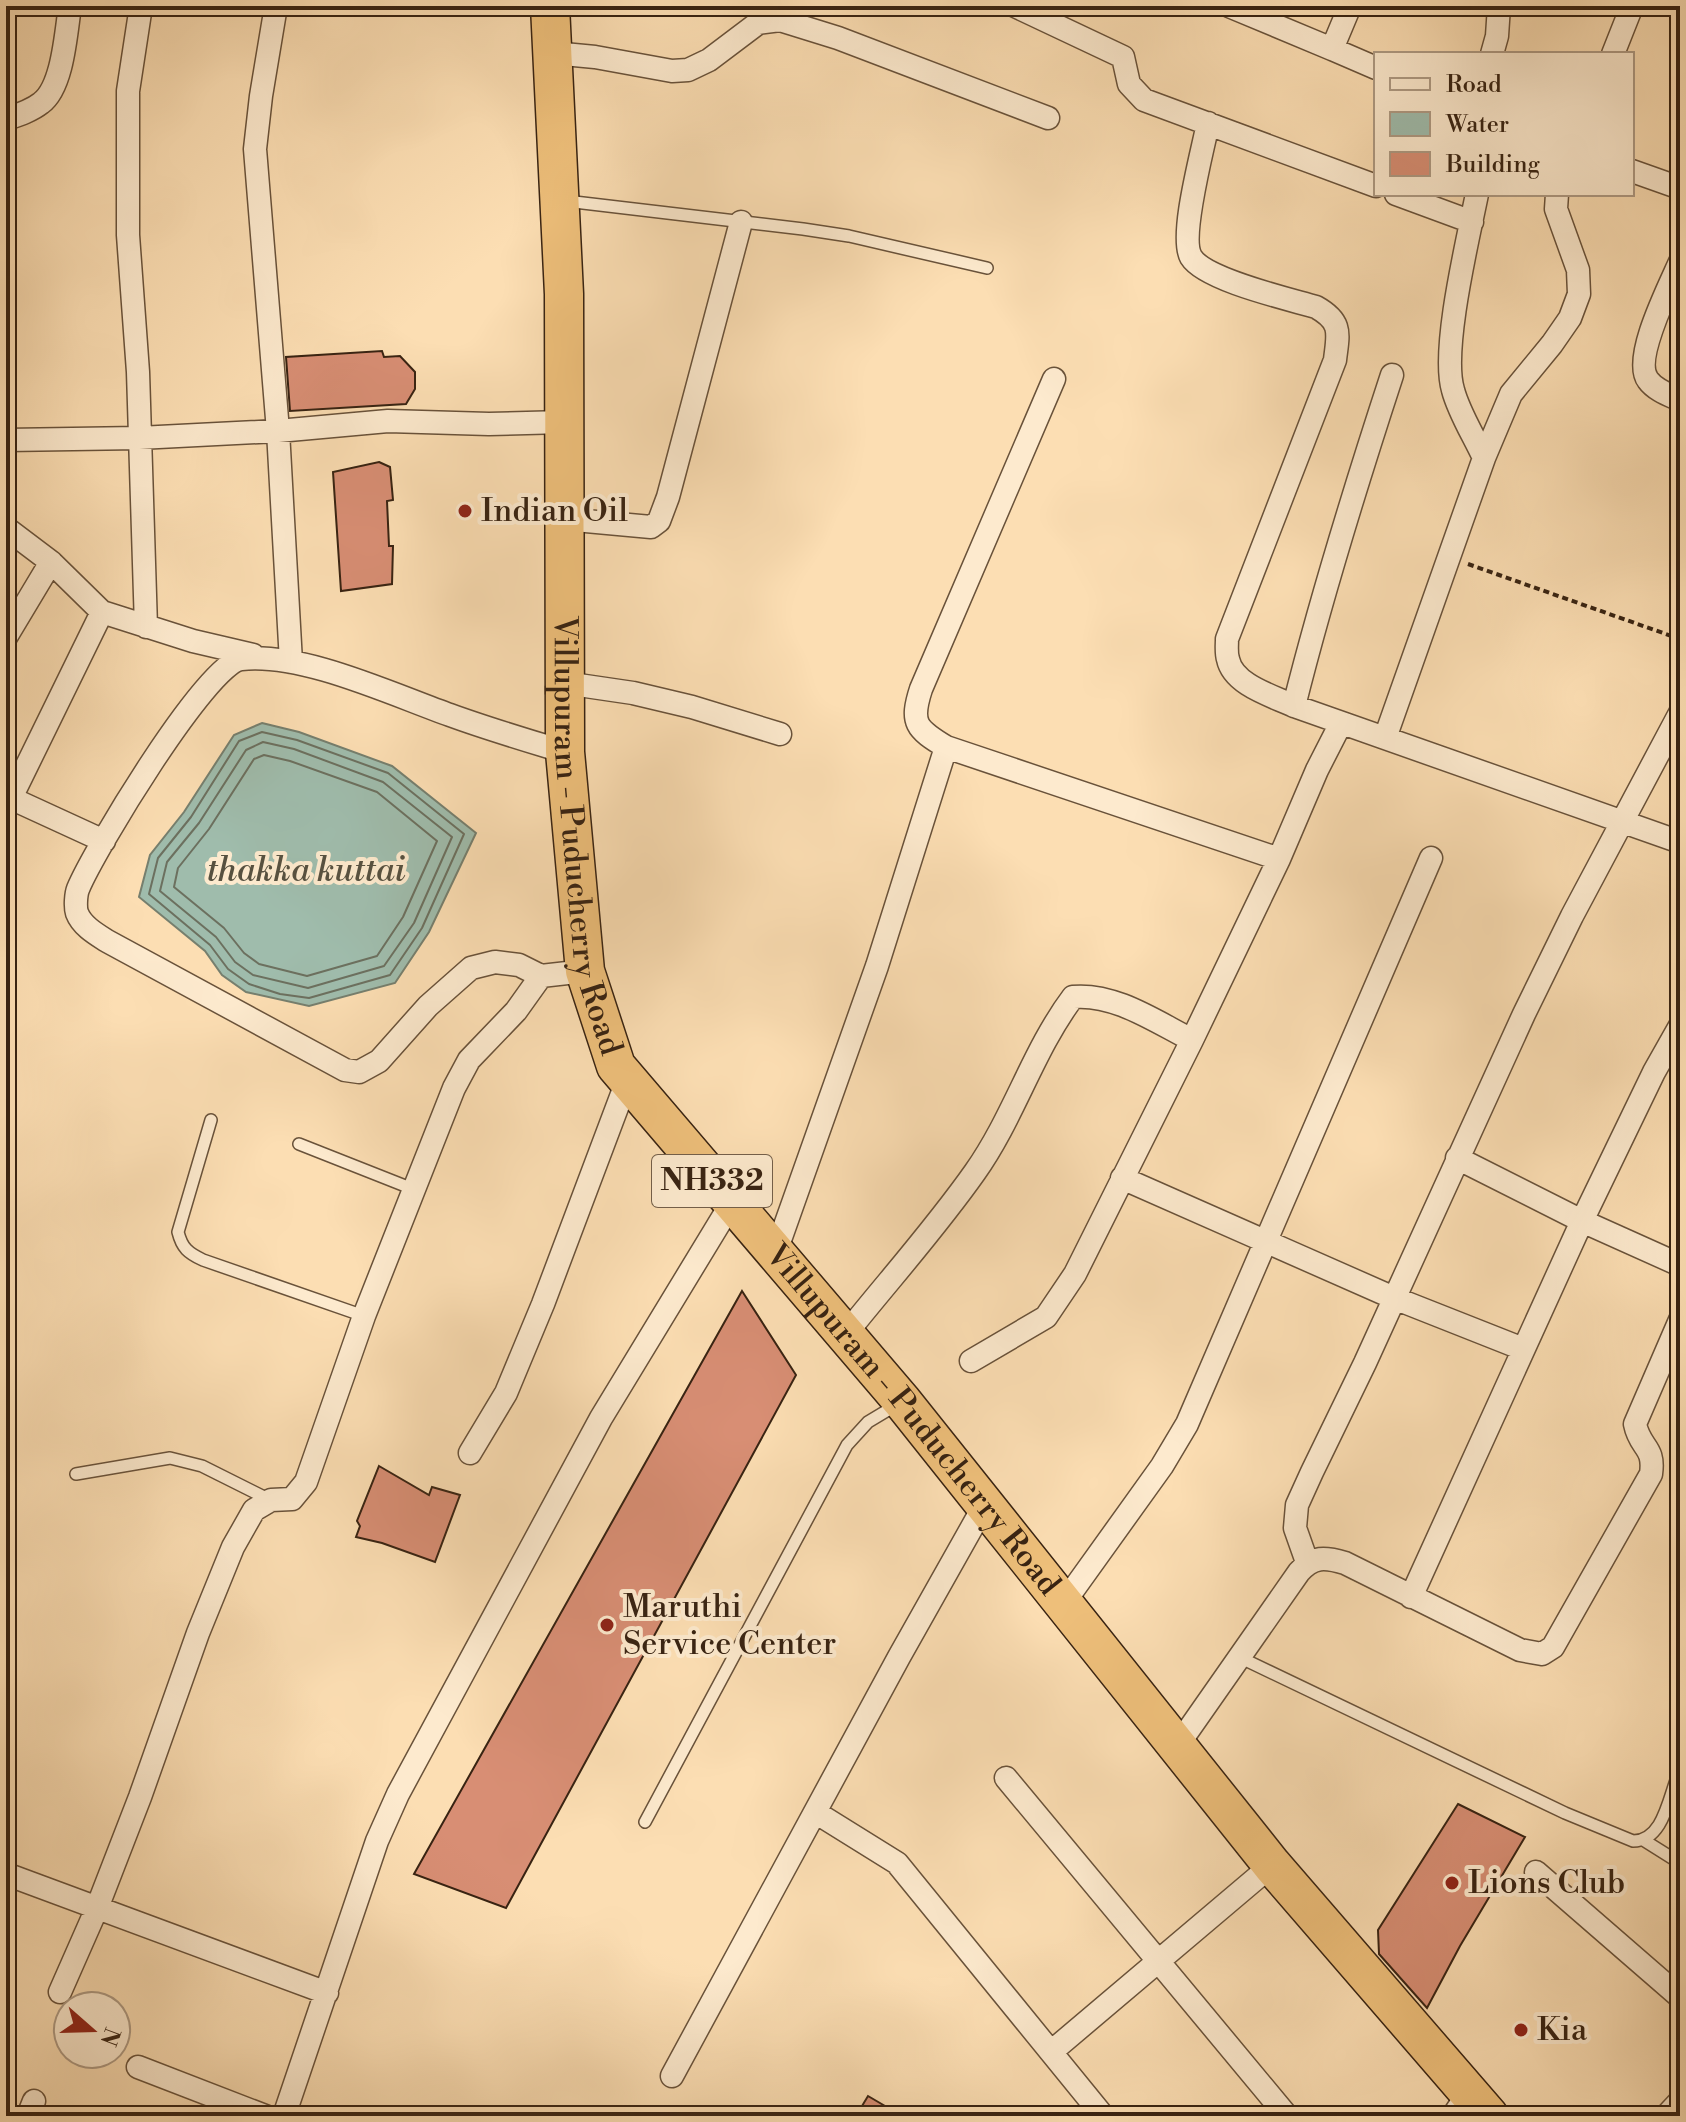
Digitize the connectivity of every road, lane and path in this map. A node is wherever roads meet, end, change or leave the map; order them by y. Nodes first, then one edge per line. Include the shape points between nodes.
1 (70, 6) edge
2 (141, 6) edge
3 (276, 6) edge
4 (550, 6) edge
5 (1015, 6) edge
6 (1229, 6) edge
7 (1350, 6) edge
8 (1499, 6) edge
9 (1632, 6) edge
10 (1332, 49) junction
11 (1493, 52) edge
12 (1614, 52) edge
13 (553, 53) junction
14 (1374, 67) edge
15 (1048, 118) dead end
16 (6, 119) edge
17 (1208, 123) junction
18 (1634, 172) edge
19 (1374, 185) edge
20 (1680, 188) edge
21 (1401, 196) edge
22 (1477, 196) edge
23 (1557, 196) edge
24 (559, 201) junction
25 (741, 222) junction
26 (1472, 222) junction
27 (1680, 262) edge
28 (987, 268) dead end
29 (1392, 375) dead end
30 (1054, 379) dead end
31 (1680, 400) edge
32 (564, 422) junction
33 (278, 431) junction
34 (139, 438) junction
35 (6, 440) edge
36 (1484, 458) junction
37 (564, 519) junction
38 (6, 528) edge
39 (1450, 557) junction
40 (51, 562) junction
41 (102, 612) junction
42 (146, 627) junction
43 (6, 637) edge
44 (1680, 639) edge
45 (262, 657) junction
46 (291, 662) junction
47 (565, 683) junction
48 (1294, 706) junction
49 (1680, 713) edge
50 (1341, 723) junction
51 (780, 734) dead end
52 (1385, 738) junction
53 (946, 747) junction
54 (565, 752) junction
55 (9, 797) edge
56 (1623, 821) junction
57 (104, 841) junction
58 (1680, 842) edge
59 (1431, 858) dead end
60 (1279, 859) junction
61 (585, 971) junction
62 (541, 976) junction
63 (1680, 1026) edge
64 (1192, 1040) junction
65 (627, 1081) junction
66 (211, 1120) dead end
67 (299, 1144) dead end
68 (1457, 1158) junction
69 (1122, 1178) junction
70 (413, 1189) junction
71 (731, 1204) junction
72 (1582, 1221) junction
73 (1266, 1241) junction
74 (775, 1254) junction
75 (1680, 1265) edge
76 (1394, 1298) junction
77 (364, 1316) junction
78 (1680, 1320) edge
79 (845, 1335) junction
80 (1523, 1349) junction
81 (971, 1361) dead end
82 (902, 1401) junction
83 (470, 1453) dead end
84 (76, 1474) dead end
85 (271, 1500) junction
86 (984, 1506) junction
87 (1307, 1562) junction
88 (1411, 1597) junction
89 (1063, 1604) junction
90 (1239, 1657) junction
91 (1178, 1745) junction
92 (1680, 1770) edge
93 (1006, 1778) dead end
94 (815, 1812) junction
95 (645, 1822) dead end
96 (1645, 1841) junction
97 (1680, 1863) edge
98 (1272, 1865) junction
99 (1536, 1872) dead end
100 (6, 1874) edge
101 (97, 1908) junction
102 (1158, 1961) junction
103 (61, 1990) edge
104 (327, 1993) junction
105 (1680, 1997) edge
106 (1051, 2052) junction
107 (138, 2067) dead end
108 (672, 2076) dead end
109 (1680, 2101) edge
110 (1470, 2108) edge
111 (265, 2116) edge
112 (284, 2116) edge
113 (1103, 2116) edge
114 (1287, 2116) edge
115 (1666, 2116) edge

1 - 16 street via 53,90 44,102
2 - 34 street via 128,91 128,235
3 - 33 street via 255,149
4 - 13 highway, Villupuram - Puducherry Road / NH332
5 - 17 street via 1123,57 1129,84 1144,100
6 - 10 street
7 - 10 street
8 - 11 street
9 - 12 street
10 - 14 street
13 - 15 street via 688,70 758,23 780,20
13 - 24 highway, Villupuram - Puducherry Road / NH332
17 - 19 street
17 - 48 street via 1186,238 1191,257 1230,281 1316,307 1329,314 1338,332 1335,360 1227,639 1228,661 1237,677
18 - 20 street
21 - 26 street
22 - 26 street
23 - 36 street via 1556,209 1578,270 1579,294 1570,318 1511,394
24 - 25 lane
24 - 32 highway, Villupuram - Puducherry Road / NH332
25 - 28 lane via 849,236
25 - 37 street via 659,521 651,527
26 - 36 street via 1450,365 1452,390
27 - 31 street via 1643,363 1646,379
29 - 48 street via 1348,509
30 - 53 street via 913,712 919,728
32 - 33 street via 388,421
32 - 37 highway, Villupuram - Puducherry Road / NH332
33 - 34 street
33 - 46 street
34 - 35 street
34 - 42 street
36 - 39 street
37 - 47 highway, Villupuram - Puducherry Road / NH332
38 - 40 street
39 - 44 path
39 - 52 street
40 - 41 street
40 - 43 street
41 - 42 street
41 - 55 street
42 - 45 street
45 - 46 street
45 - 57 street via 235,660 210,682 153,760
46 - 54 street
47 - 51 street via 633,693
47 - 54 highway, Villupuram - Puducherry Road / NH332
48 - 50 street
49 - 56 street
50 - 52 street
50 - 60 street
52 - 56 street
53 - 60 street
53 - 74 street via 877,966
54 - 61 highway, Villupuram - Puducherry Road / NH332
55 - 57 street
56 - 58 street
56 - 68 street
57 - 62 street via 77,892 76,912 87,928 345,1070 359,1072 379,1061 471,968 495,962 519,965
59 - 73 street
60 - 64 street
61 - 62 street
61 - 65 highway, Villupuram - Puducherry Road / NH332 via 616,1066
62 - 70 street via 469,1060
63 - 72 street
64 - 69 street
64 - 79 street via 1107,1000 1073,997 975,1173
65 - 71 highway, Villupuram - Puducherry Road / NH332
65 - 83 street via 511,1380
66 - 77 lane via 178,1232 181,1245 203,1260
67 - 70 lane
68 - 72 street
68 - 76 street
69 - 73 street
69 - 81 street via 1075,1274 1046,1317
70 - 77 street
71 - 74 highway, Villupuram - Puducherry Road / NH332
71 - 104 street via 601,1418 398,1794
72 - 75 street
72 - 80 street
73 - 76 street
73 - 89 street via 1187,1424
74 - 79 highway, Villupuram - Puducherry Road / NH332
76 - 80 street
76 - 87 street via 1297,1505 1295,1528
77 - 85 street via 306,1482 292,1499
78 - 88 street via 1635,1424 1638,1440 1653,1461 1651,1474 1553,1647 1542,1654 1520,1650
79 - 82 highway, Villupuram - Puducherry Road / NH332
80 - 88 street
82 - 86 highway, Villupuram - Puducherry Road / NH332
82 - 95 lane via 868,1422 847,1445
84 - 85 lane via 170,1458 202,1466
85 - 101 street via 254,1510 217,1584
86 - 89 highway, Villupuram - Puducherry Road / NH332
86 - 94 street
87 - 88 street via 1316,1558 1345,1563
87 - 90 street
89 - 91 highway, Villupuram - Puducherry Road / NH332
90 - 91 street
90 - 96 lane via 1565,1813
91 - 98 highway, Villupuram - Puducherry Road / NH332
92 - 96 lane via 1655,1834
93 - 102 street
94 - 106 street via 897,1863
94 - 108 street
96 - 97 lane
98 - 102 street
98 - 110 highway, Villupuram - Puducherry Road / NH332
99 - 105 street
100 - 101 street
101 - 103 street
101 - 104 street
102 - 106 street
102 - 114 street
104 - 112 street
106 - 113 street
107 - 111 street
109 - 115 street

